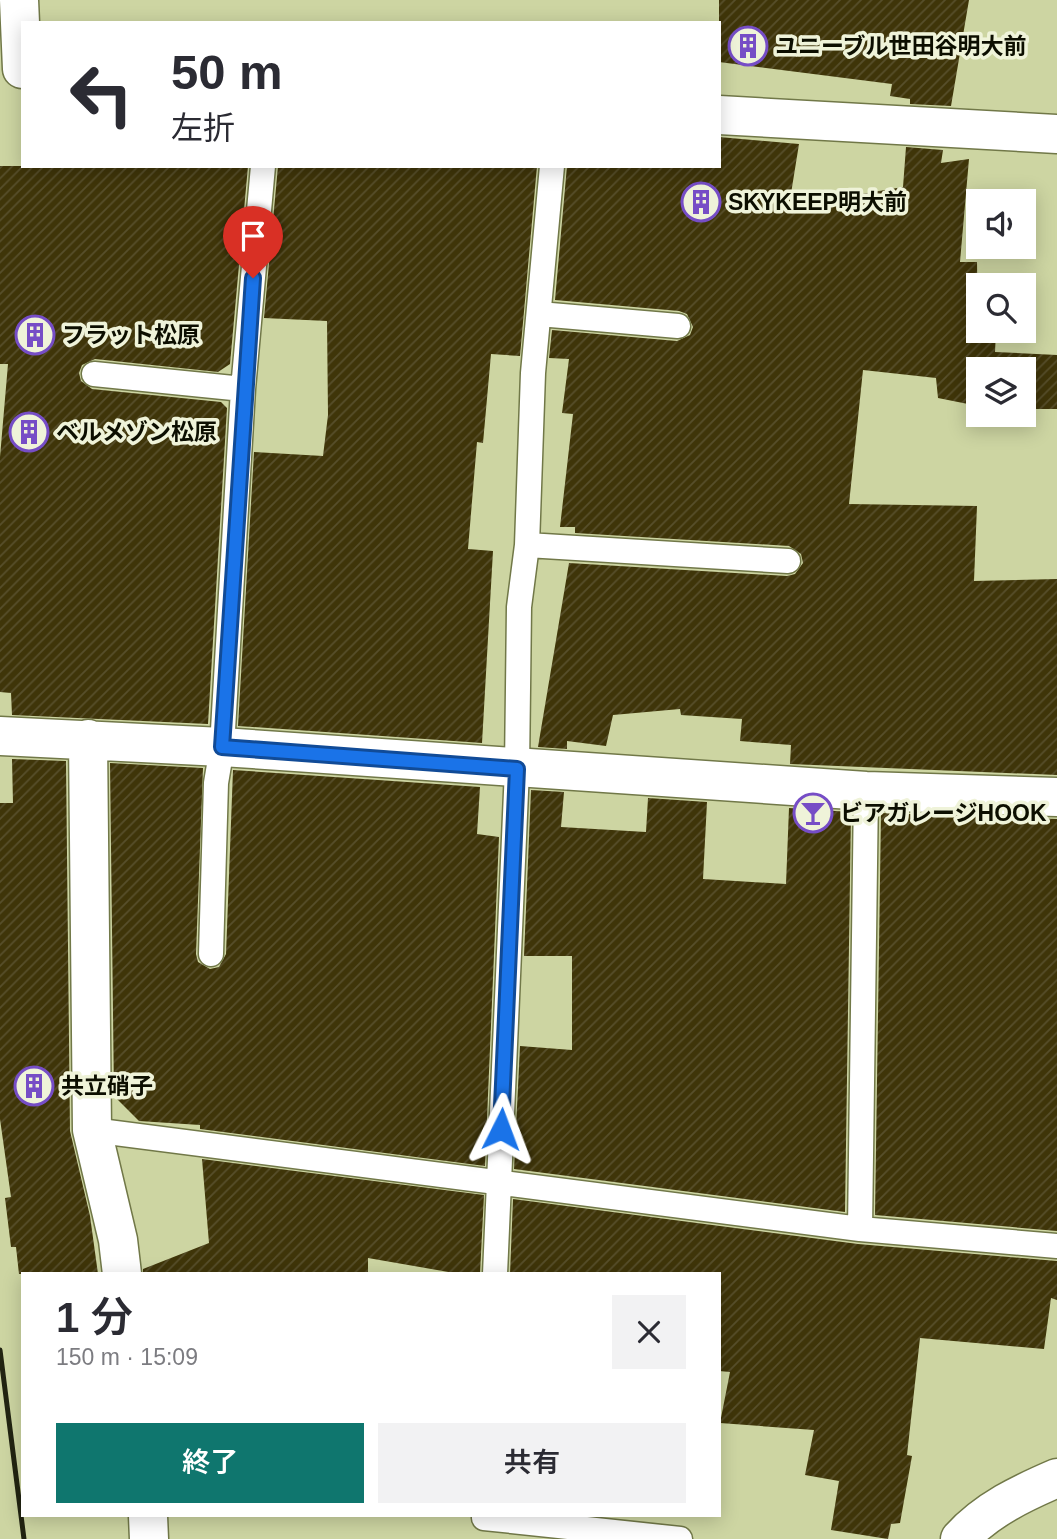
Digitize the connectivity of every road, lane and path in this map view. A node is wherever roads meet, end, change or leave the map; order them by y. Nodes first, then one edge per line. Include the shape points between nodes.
1 (19, 0) edge
2 (21, 46) edge
3 (0, 67) edge
4 (21, 69) edge
5 (721, 115) edge
6 (1057, 134) edge
7 (263, 168) edge
8 (552, 168) edge
9 (539, 314) junction
10 (678, 326) dead end
11 (94, 374) dead end
12 (243, 389) junction
13 (527, 545) junction
14 (788, 561) dead end
15 (0, 736) edge
16 (88, 739) junction
17 (222, 747) junction
18 (517, 769) junction
19 (866, 791) junction
20 (1057, 797) edge
21 (211, 954) dead end
22 (92, 1130) junction
23 (499, 1184) junction
24 (860, 1228) junction
25 (1057, 1245) edge
26 (122, 1272) edge
27 (495, 1272) edge
28 (1057, 1478) edge
29 (148, 1517) edge
30 (484, 1524) edge
31 (149, 1539) edge
32 (680, 1539) edge
33 (960, 1539) edge

1 - 2 street
3 - 4 street
5 - 6 street
7 - 12 lane
8 - 9 lane
9 - 10 lane
9 - 13 lane
11 - 12 lane
12 - 17 lane
13 - 14 lane
13 - 18 lane via 519,607
15 - 16 street
16 - 17 street
16 - 22 street
17 - 18 street
17 - 21 lane via 216,783
18 - 19 street
18 - 23 lane
19 - 20 street
19 - 24 lane
22 - 23 lane
22 - 26 street
23 - 24 lane
23 - 27 lane
24 - 25 lane
28 - 33 street via 1010,1500
29 - 31 street
30 - 32 lane

